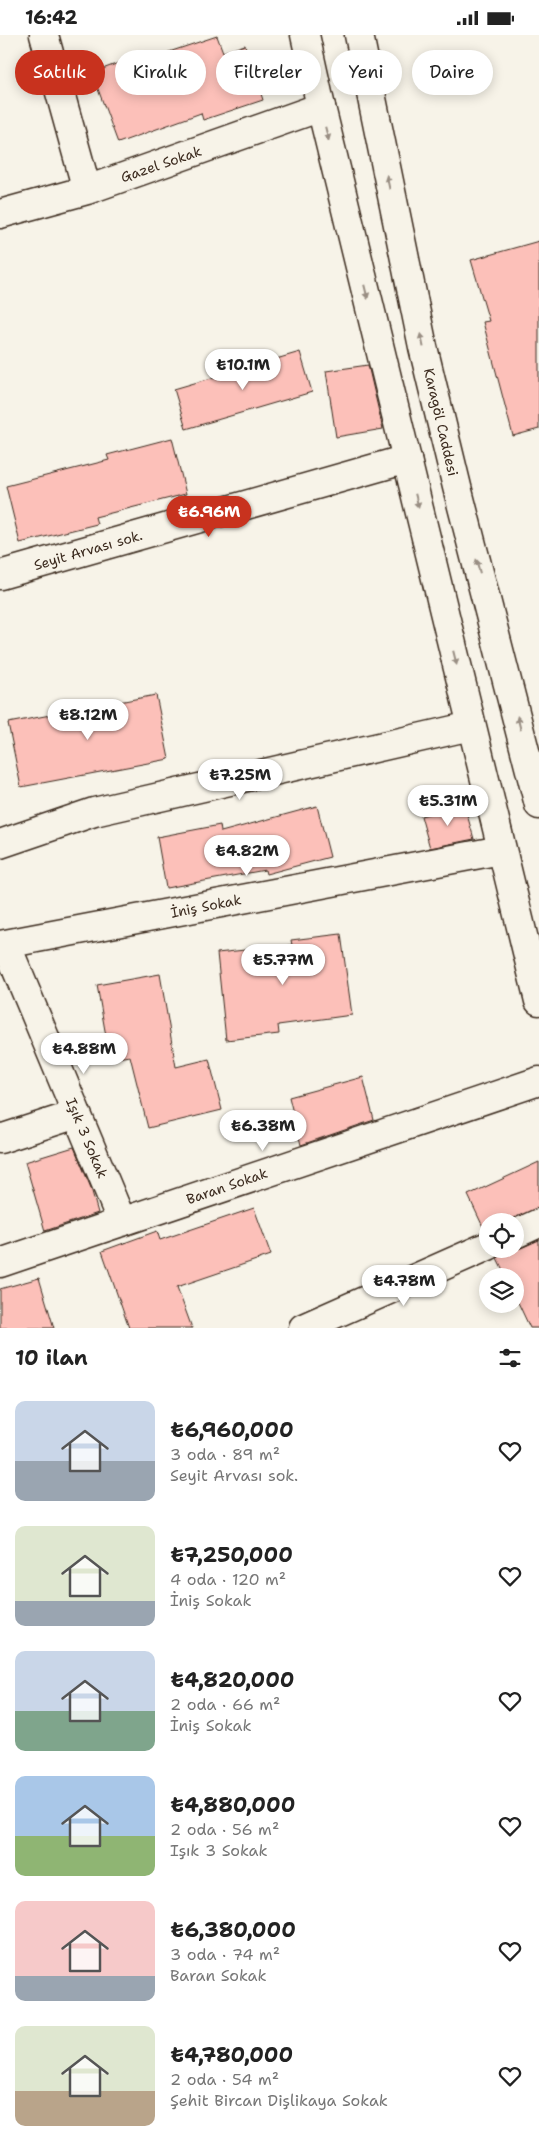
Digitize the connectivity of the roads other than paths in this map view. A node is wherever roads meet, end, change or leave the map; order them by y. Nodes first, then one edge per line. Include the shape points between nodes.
1 (44, 35) edge
2 (305, 35) edge
3 (359, 35) edge
4 (321, 107) junction
5 (87, 190) junction
6 (0, 213) edge
7 (407, 459) junction
8 (0, 575) edge
9 (471, 726) junction
10 (539, 805) edge
11 (0, 844) edge
12 (501, 850) junction
13 (3, 945) edge
14 (539, 1001) edge
15 (539, 1081) edge
16 (77, 1113) junction
17 (0, 1139) edge
18 (122, 1221) junction
19 (539, 1223) edge
20 (524, 1230) edge
21 (479, 1250) edge
22 (0, 1263) edge
23 (304, 1328) edge

1 - 5 street
2 - 4 street
10 -> 3 street, Karagöl Caddesi via 423,347
4 - 5 street, Gazel Sokak
4 -> 7 street
5 - 6 street, Gazel Sokak
7 - 8 street, Seyit Arvası sok.
7 -> 9 street
9 - 11 street via 94,812
9 - 12 street
12 - 13 street, İniş Sokak
12 - 14 street
13 - 16 street, Işık 3 Sokak
15 - 18 street, Baran Sokak
16 - 17 street
16 - 18 street, Işık 3 Sokak
18 - 22 street, Baran Sokak
19 - 20 street
21 - 23 street

